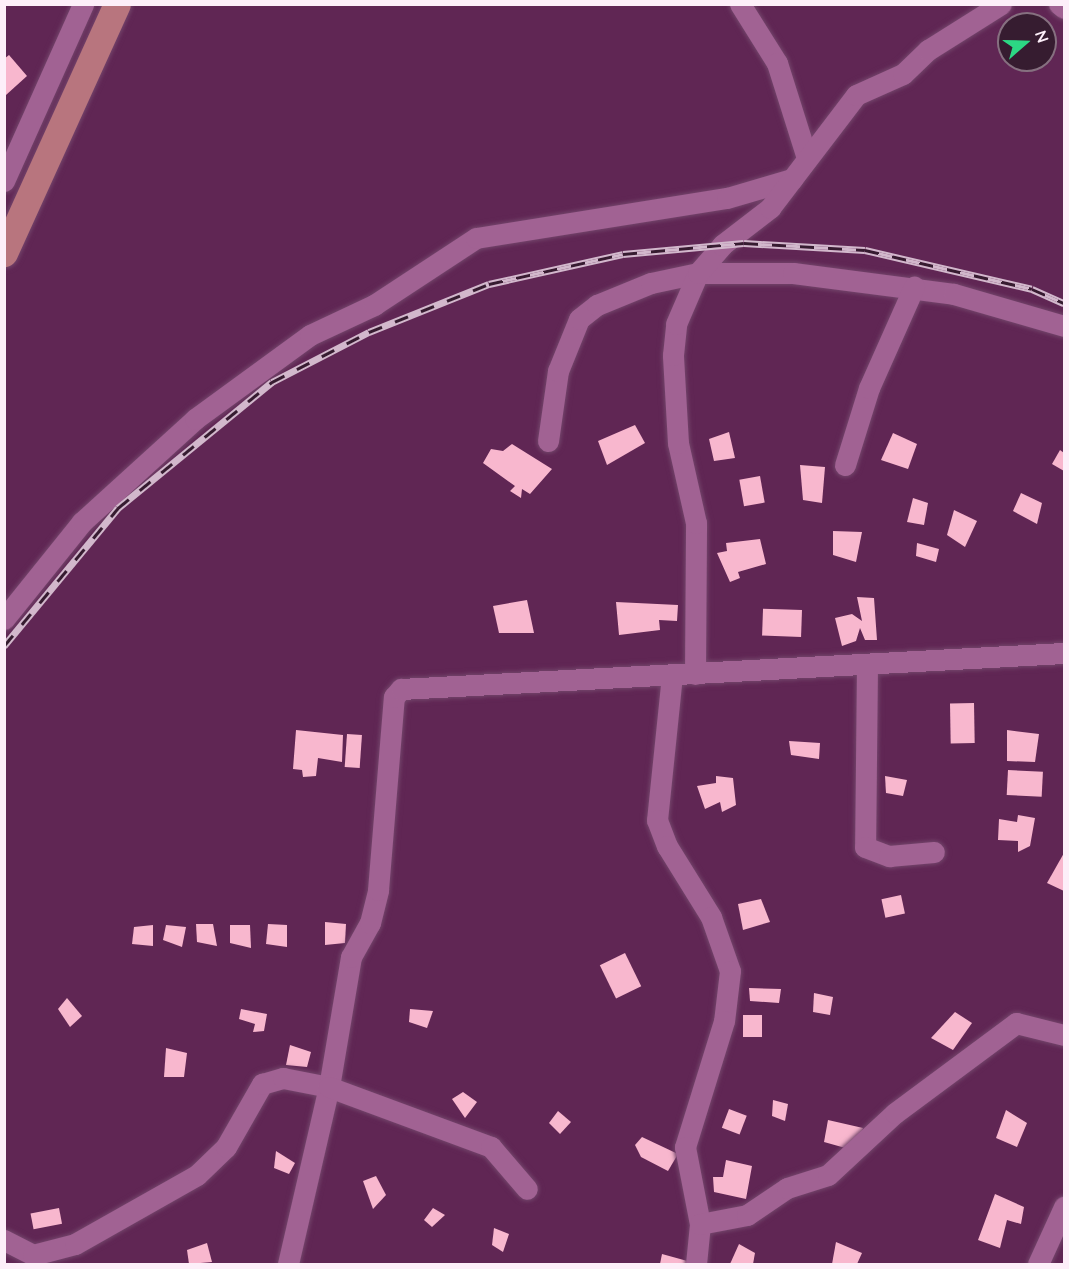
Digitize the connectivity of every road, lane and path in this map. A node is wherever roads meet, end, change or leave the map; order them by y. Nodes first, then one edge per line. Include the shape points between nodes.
1 (83, 4) edge
2 (117, 4) edge
3 (740, 4) edge
4 (1001, 4) edge
5 (1059, 4) edge
6 (1065, 8) edge
7 (4, 138) edge
8 (13, 157) junction
9 (807, 158) junction
10 (792, 179) junction
11 (4, 181) edge
12 (4, 253) edge
13 (698, 273) junction
14 (914, 287) junction
15 (1065, 326) edge
16 (548, 441) dead end
17 (845, 465) dead end
18 (4, 619) edge
19 (1065, 653) edge
20 (867, 665) junction
21 (696, 674) junction
22 (672, 675) junction
23 (934, 852) dead end
24 (1065, 1035) edge
25 (329, 1087) junction
26 (527, 1189) dead end
27 (1065, 1207) edge
28 (700, 1224) junction
29 (4, 1240) edge
30 (288, 1264) edge
31 (696, 1264) edge
32 (1038, 1264) edge

1 - 8 street
2 - 12 main road
3 - 9 street via 777,63
4 - 9 street via 928,50 903,74 865,88
5 - 6 street
7 - 8 street
8 - 11 street
9 - 10 street
10 - 13 street via 765,213 722,245
10 - 18 street via 727,198 476,237 374,305 310,335 195,419 97,507
13 - 14 street via 773,272
13 - 16 street via 622,294 579,319 558,371
13 - 21 street via 676,324 673,355 678,443 696,523
14 - 15 street
14 - 17 street via 869,388
19 - 20 street
20 - 21 street
20 - 23 street via 865,847 889,856
21 - 22 street
22 - 25 street via 415,687 396,693 378,890 370,923 351,957
22 - 28 street via 657,820 666,846 711,917 730,971 724,1021 685,1147
24 - 28 street via 1016,1023 895,1113 828,1174 787,1188 747,1215
25 - 26 street via 491,1147
25 - 29 street via 283,1078 262,1084 226,1147 197,1176 75,1245 33,1254
25 - 30 street
27 - 32 street
28 - 31 street

